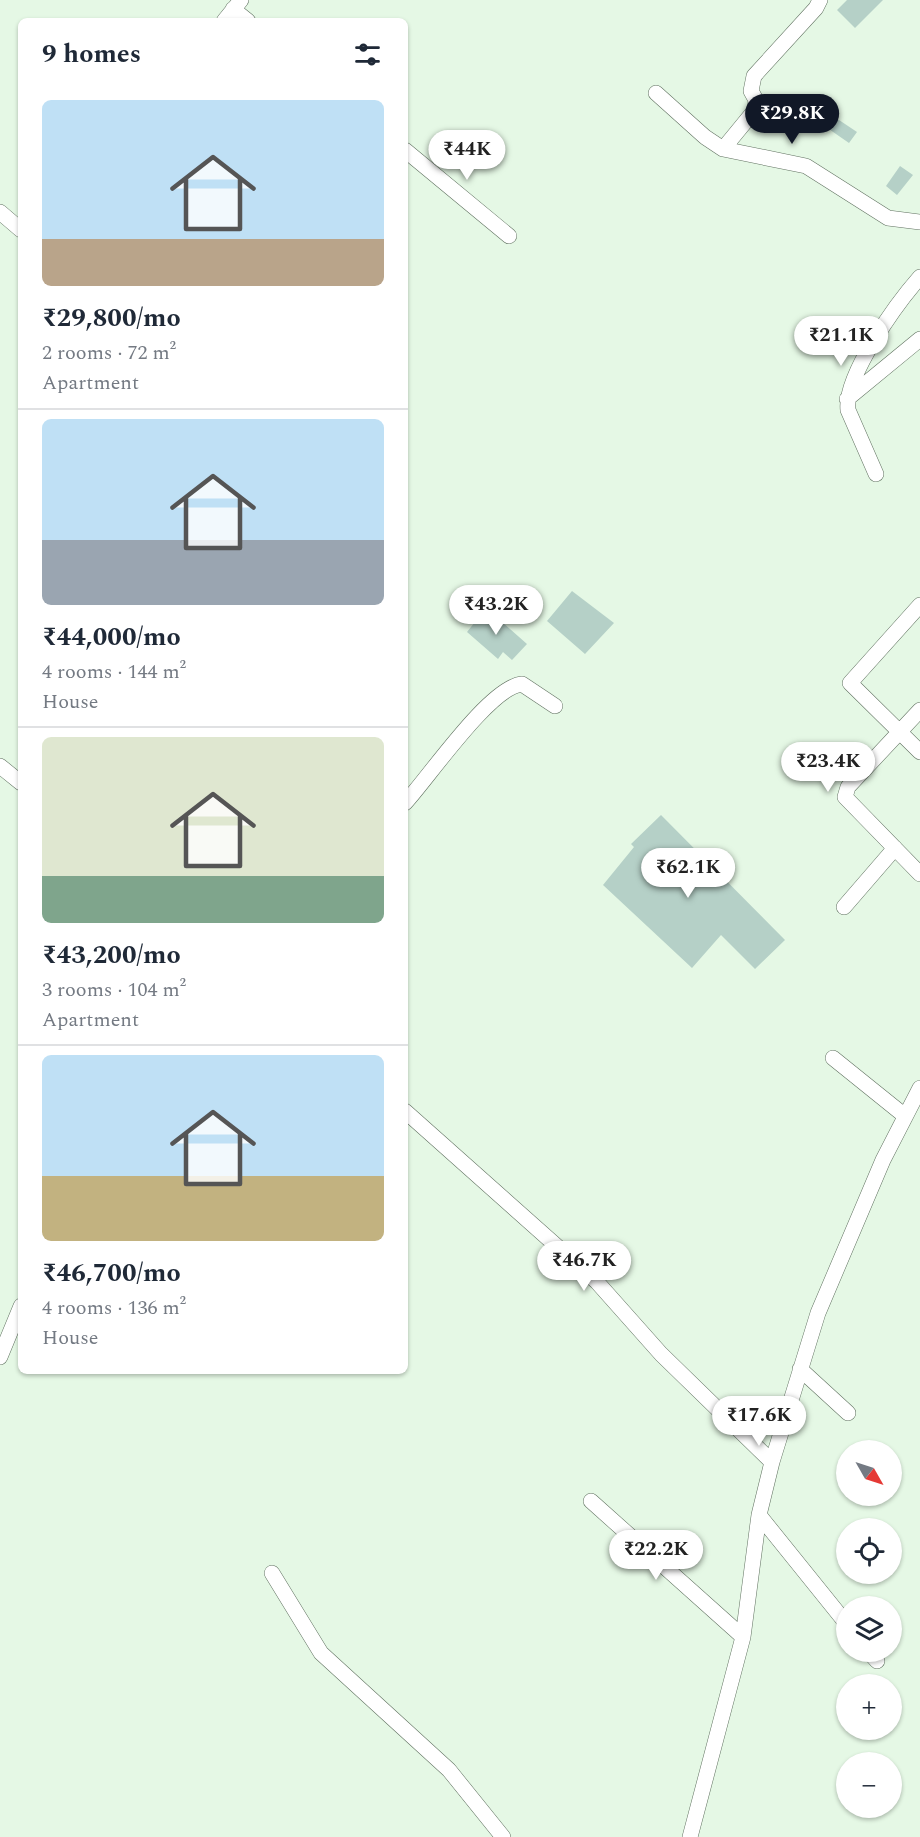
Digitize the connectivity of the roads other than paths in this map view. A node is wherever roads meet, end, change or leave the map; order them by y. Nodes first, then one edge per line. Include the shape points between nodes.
1 (820, 0) edge
2 (657, 93) dead end
3 (723, 149) junction
4 (408, 152) edge
5 (0, 212) edge
6 (920, 222) edge
7 (18, 227) edge
8 (509, 236) dead end
9 (920, 277) edge
10 (920, 339) edge
11 (847, 399) junction
12 (876, 474) dead end
13 (920, 605) edge
14 (555, 706) dead end
15 (920, 710) edge
16 (900, 732) junction
17 (920, 752) edge
18 (0, 765) edge
19 (18, 780) edge
20 (408, 799) edge
21 (895, 848) junction
22 (920, 874) edge
23 (844, 907) dead end
24 (833, 1058) dead end
25 (920, 1088) edge
26 (408, 1114) edge
27 (905, 1116) junction
28 (18, 1313) edge
29 (0, 1357) edge
30 (800, 1369) junction
31 (848, 1413) dead end
32 (772, 1462) junction
33 (591, 1501) dead end
34 (759, 1515) junction
35 (272, 1573) dead end
36 (836, 1611) edge
37 (743, 1637) junction
38 (503, 1837) edge
39 (690, 1837) edge

1 - 3 street via 754,76 751,90 755,110
2 - 3 street
3 - 6 street via 806,166 882,215
4 - 8 street
5 - 7 street
9 - 11 street via 892,311 857,372
10 - 11 street
11 - 12 street via 848,410
13 - 16 street via 850,683
14 - 20 street via 522,684 506,690 461,735
15 - 16 street
16 - 17 street
16 - 21 street via 848,787 845,796
18 - 19 street
21 - 22 street
21 - 23 street
24 - 27 street
25 - 27 street
26 - 32 street via 597,1282 661,1354
27 - 30 street via 851,1232
28 - 29 street
30 - 31 street
30 - 32 street
32 - 34 street
33 - 37 street
34 - 36 street
34 - 37 street
35 - 38 street via 321,1653 449,1770
37 - 39 street

